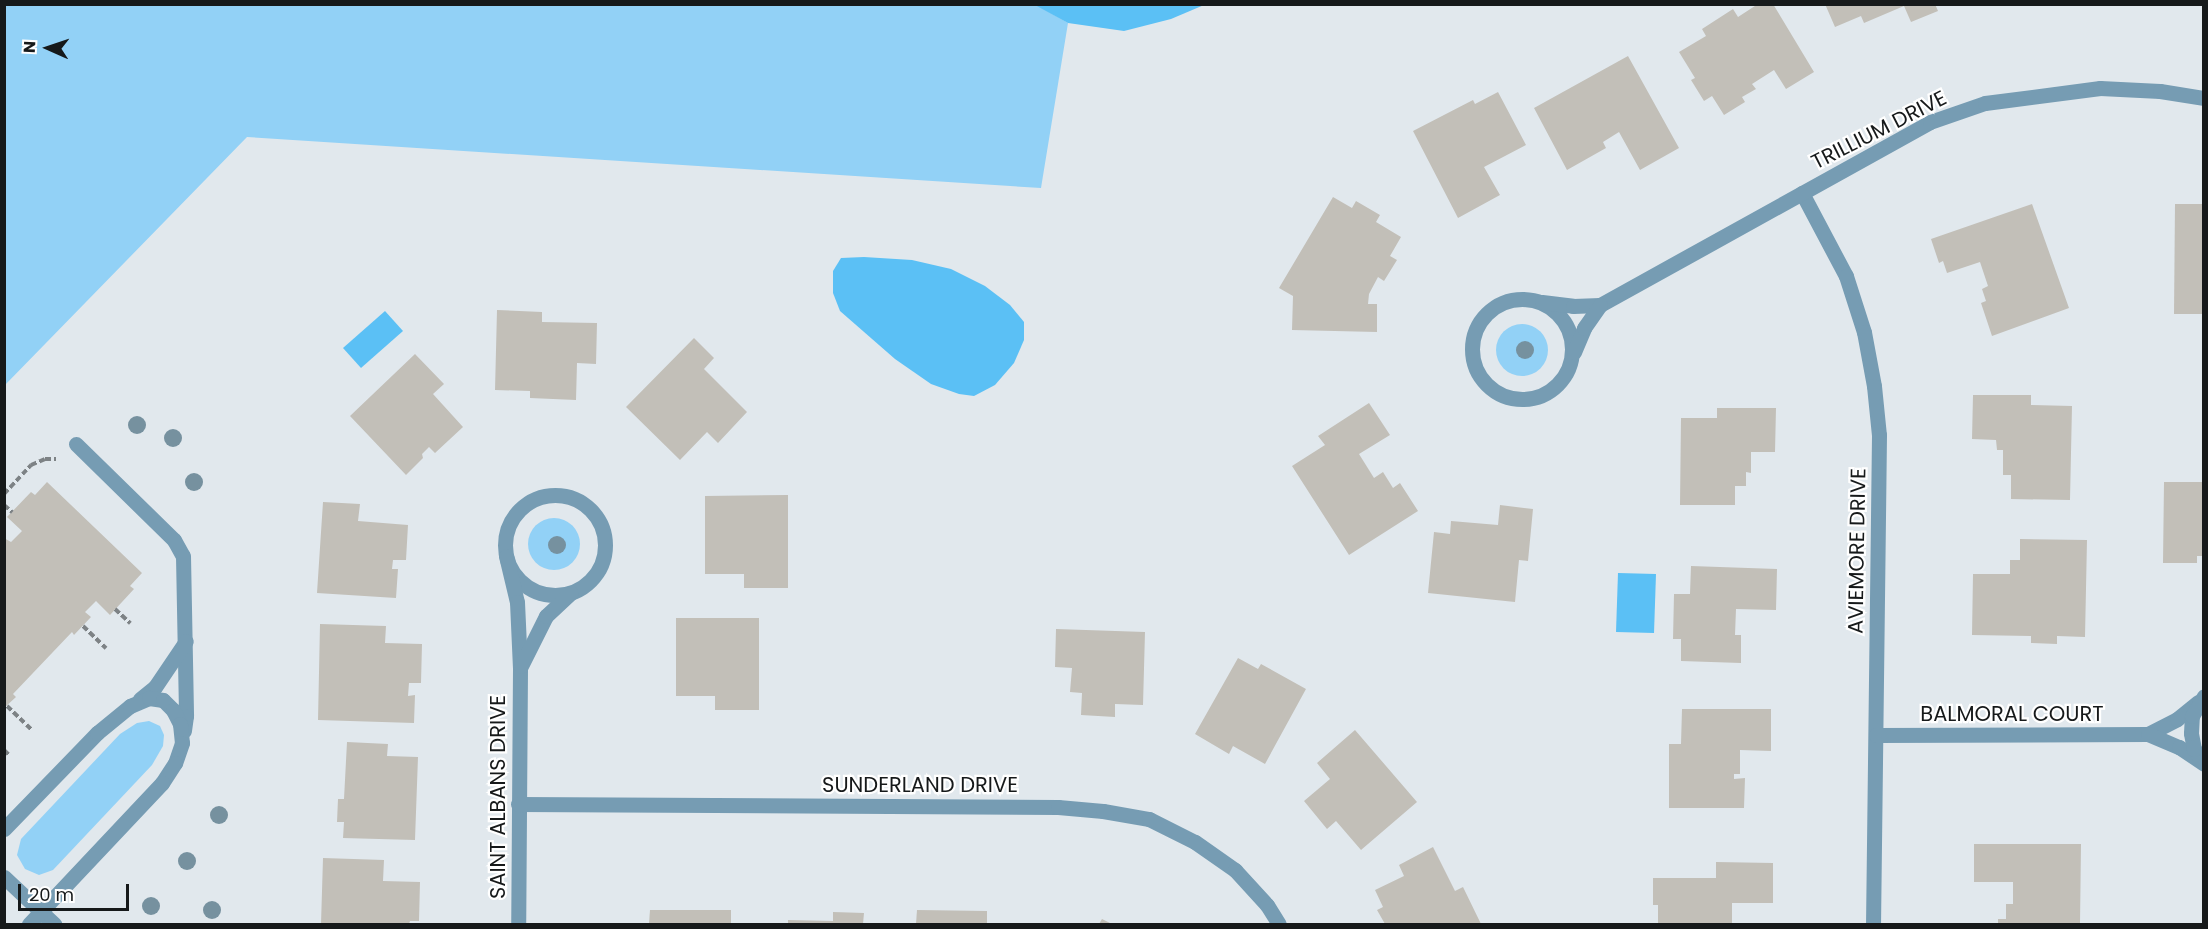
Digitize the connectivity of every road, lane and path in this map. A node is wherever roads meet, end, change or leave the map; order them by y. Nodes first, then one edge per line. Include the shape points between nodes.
1 (2204, 98) edge
2 (1802, 194) junction
3 (1542, 302) junction
4 (1600, 305) junction
5 (1572, 357) junction
6 (76, 444) dead end
7 (63, 459) dead end
8 (4, 494) edge
9 (4, 505) edge
10 (12, 512) dead end
11 (506, 556) junction
12 (571, 593) junction
13 (115, 609) dead end
14 (130, 623) dead end
15 (83, 626) dead end
16 (186, 641) junction
17 (106, 648) dead end
18 (520, 669) junction
19 (2201, 699) edge
20 (140, 700) junction
21 (7, 706) dead end
22 (32, 730) dead end
23 (2148, 734) junction
24 (1876, 735) junction
25 (182, 743) junction
26 (4, 750) edge
27 (9, 755) dead end
28 (2204, 764) edge
29 (518, 804) junction
30 (4, 829) edge
31 (4, 877) edge
32 (41, 912) junction
33 (29, 924) edge
34 (54, 924) edge
35 (518, 924) edge
36 (1279, 924) edge
37 (1873, 924) edge

1 - 2 street, TRILLIUM DRIVE via 2100,88 1984,103 1930,122
2 - 4 street, TRILLIUM DRIVE
2 - 24 street, AVIEMORE DRIVE via 1846,276 1864,332 1874,386 1879,435
3 - 4 street, TRILLIUM DRIVE
3 - 5 street via 1567,324 1573,340
3 - 5 street, TRILLIUM DRIVE via 1526,298 1509,300 1482,318 1474,333 1472,350 1483,381 1511,399 1544,396 1568,373
4 - 5 street, TRILLIUM DRIVE via 1584,328
6 - 16 street via 178,548 185,569
7 - 8 path via 37,461
9 - 10 path
11 - 12 street via 523,585 555,596
11 - 12 street, SAINT ALBANS DRIVE via 508,524 531,500 547,494 579,500 592,510 606,540 597,573
11 - 18 street, SAINT ALBANS DRIVE via 517,602
12 - 18 street, SAINT ALBANS DRIVE via 546,616
13 - 14 path
15 - 17 path
16 - 20 street via 155,687
16 - 25 street
18 - 29 street, SAINT ALBANS DRIVE
19 - 23 street, BALMORAL COURT via 2177,719
19 - 28 street, BALMORAL COURT via 2191,733 2194,749
20 - 25 street via 163,700 173,710 180,724
20 - 30 street via 97,733
21 - 22 path
23 - 24 street, BALMORAL COURT
23 - 28 street, BALMORAL COURT via 2179,747
24 - 37 street, AVIEMORE DRIVE
25 - 32 street via 162,783
26 - 27 path
29 - 35 street, SAINT ALBANS DRIVE
29 - 36 street, SUNDERLAND DRIVE via 1046,807 1104,811 1149,819 1195,842 1235,870
31 - 32 street
32 - 33 street
32 - 34 street

